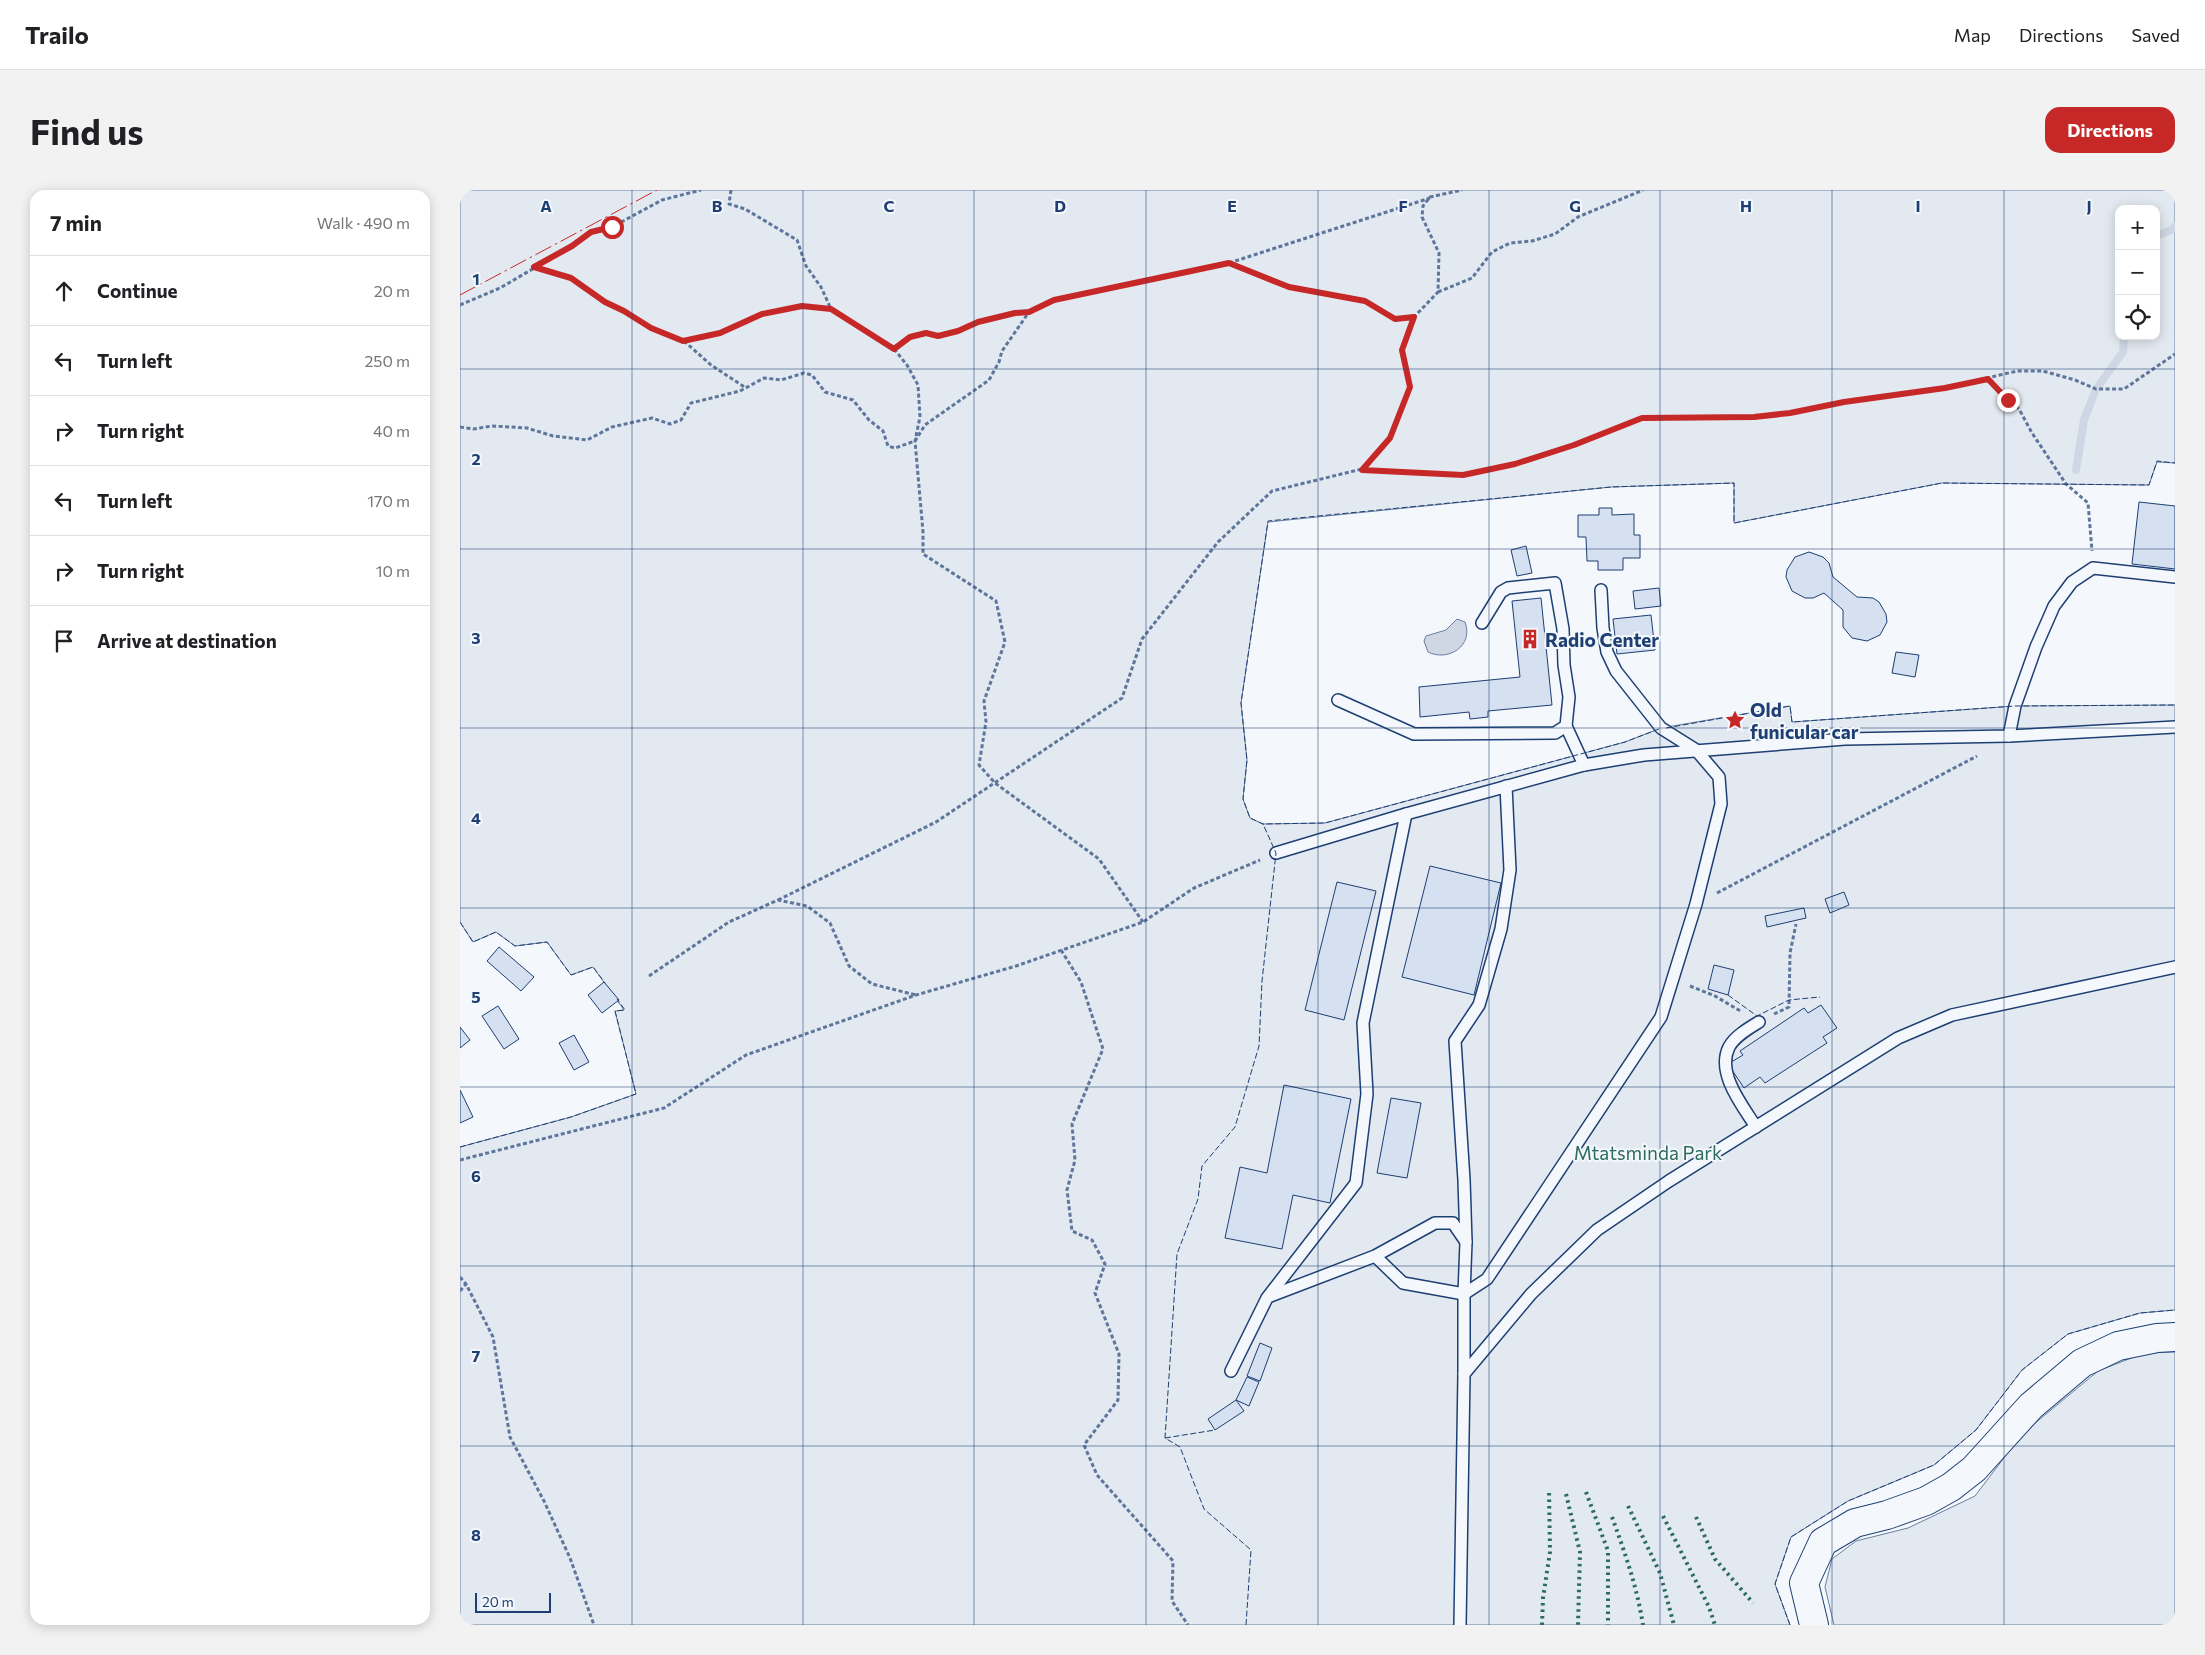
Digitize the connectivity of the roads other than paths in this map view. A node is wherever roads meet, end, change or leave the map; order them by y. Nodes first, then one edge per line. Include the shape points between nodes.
1 (2175, 577) edge
2 (1601, 590) dead end
3 (1482, 623) dead end
4 (1338, 700) dead end
5 (1566, 726) junction
6 (2175, 727) edge
7 (2009, 736) junction
8 (1696, 750) junction
9 (1584, 765) junction
10 (1506, 786) junction
11 (1406, 814) junction
12 (1276, 853) road end
13 (2175, 967) edge
14 (1758, 1022) road end
15 (1756, 1127) junction
16 (1466, 1242) junction
17 (1375, 1256) junction
18 (1464, 1294) junction
19 (1267, 1298) junction
20 (2175, 1337) edge
21 (1231, 1371) dead end
22 (1464, 1374) junction
23 (1460, 1625) edge
24 (1814, 1625) edge

1 - 7 lane via 2093,568 2072,582 2054,606 2036,647 2015,706
2 - 8 lane via 1607,652 1616,671 1661,728
3 - 5 lane via 1501,592 1508,588 1555,583 1569,697
4 - 5 lane via 1414,734 1555,734
5 - 9 lane
6 - 7 lane
7 - 8 lane via 1845,738
8 - 9 lane
8 - 18 lane via 1719,777 1721,804 1696,904 1661,1017 1487,1279
9 - 10 lane
10 - 11 lane
10 - 16 lane via 1510,870 1501,930 1479,1005 1455,1041
11 - 12 lane
11 - 19 lane via 1364,1023 1367,1094 1356,1183
13 - 15 lane via 1952,1015 1898,1038
14 - 15 lane via 1730,1046 1724,1064 1738,1098
15 - 22 lane via 1597,1230 1531,1294
16 - 17 lane via 1453,1224 1435,1223
16 - 18 lane
17 - 18 lane via 1403,1283
17 - 19 lane
18 - 22 lane
19 - 21 lane
20 - 24 street via 2118,1346 2082,1363 2032,1406 1974,1469 1951,1488 1887,1515 1855,1523 1823,1542 1804,1583
22 - 23 lane

